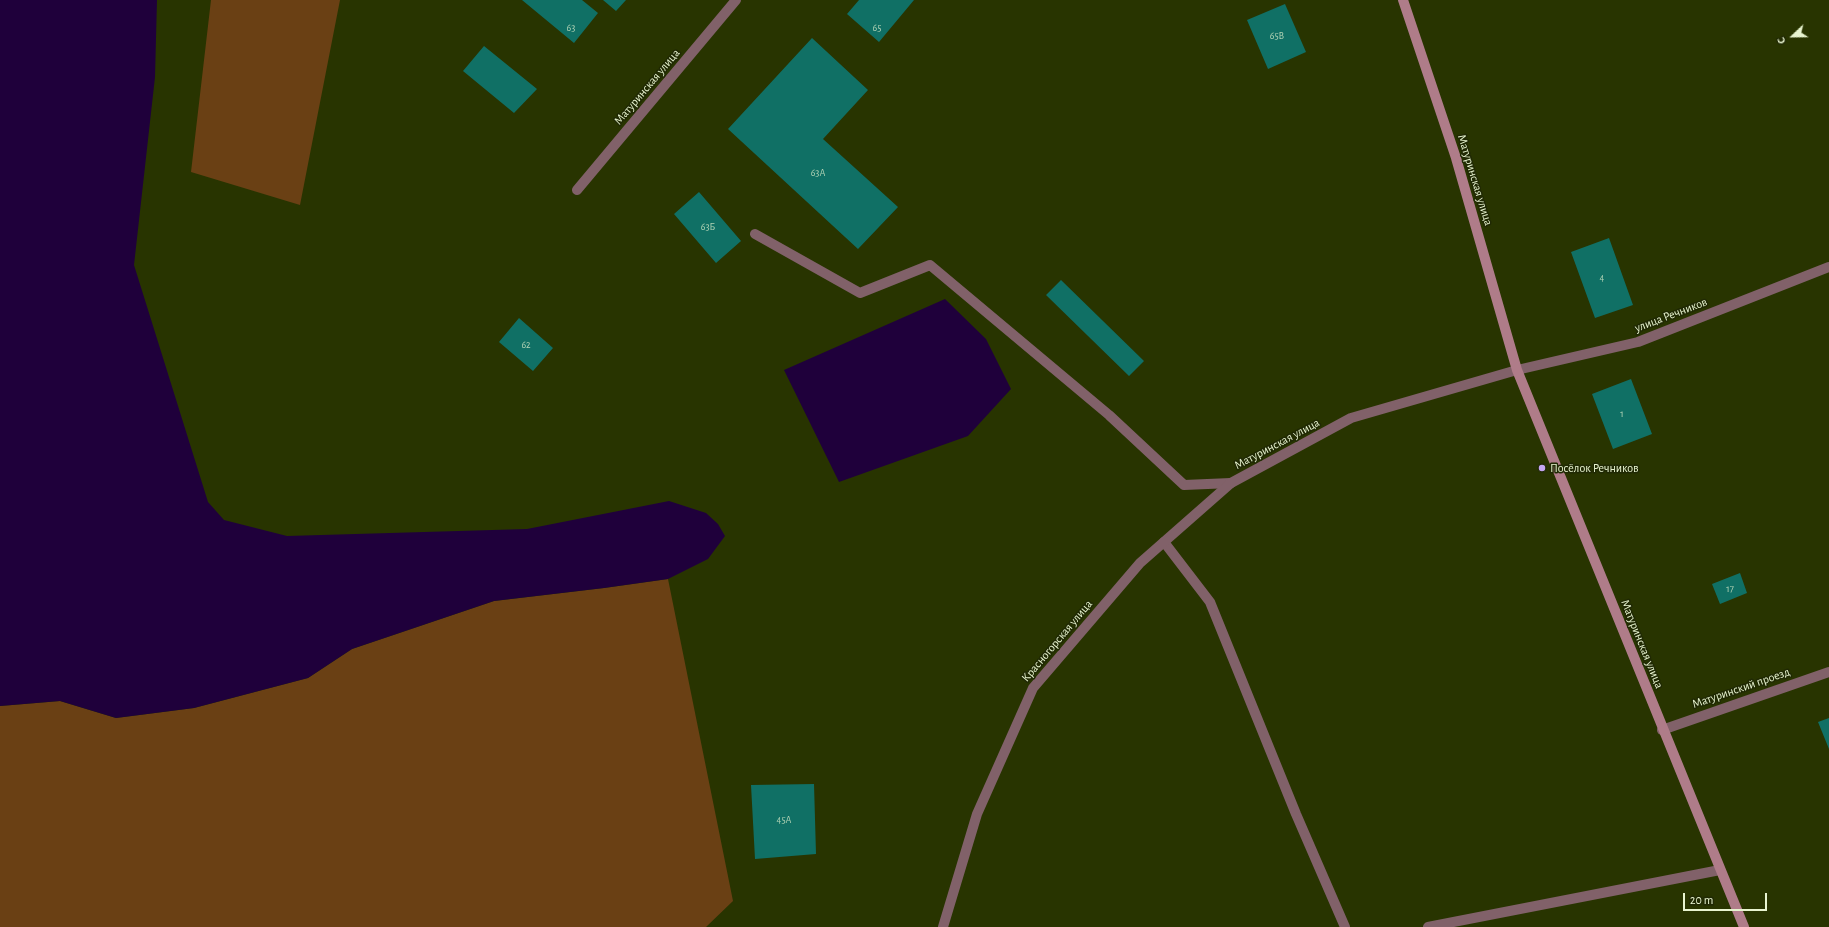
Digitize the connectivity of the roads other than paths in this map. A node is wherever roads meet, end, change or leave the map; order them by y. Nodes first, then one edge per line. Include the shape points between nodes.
1 (736, 0) edge
2 (1404, 0) edge
3 (577, 190) dead end
4 (755, 234) dead end
5 (1829, 267) edge
6 (1517, 370) junction
7 (1232, 483) junction
8 (1164, 542) junction
9 (1829, 672) edge
10 (1662, 730) junction
11 (1720, 870) junction
12 (943, 927) edge
13 (1345, 927) edge
14 (1428, 927) edge
15 (1744, 927) edge

1 - 3 street, Матуринская улица
2 - 6 street, Матуринская улица via 1456,158
4 - 7 street via 860,293 930,266 1109,414 1184,485
5 - 6 street, улица Речников via 1638,342
6 - 7 street, Матуринская улица via 1351,418
6 - 10 street, Матуринская улица
7 - 8 street, Красногорская улица
8 - 12 street, Красногорская улица via 1140,563 1033,688 977,814
8 - 13 street via 1210,602
9 - 10 street, Матуринский проезд
10 - 11 street, Матуринская улица
11 - 14 street
11 - 15 street, Матуринская улица

